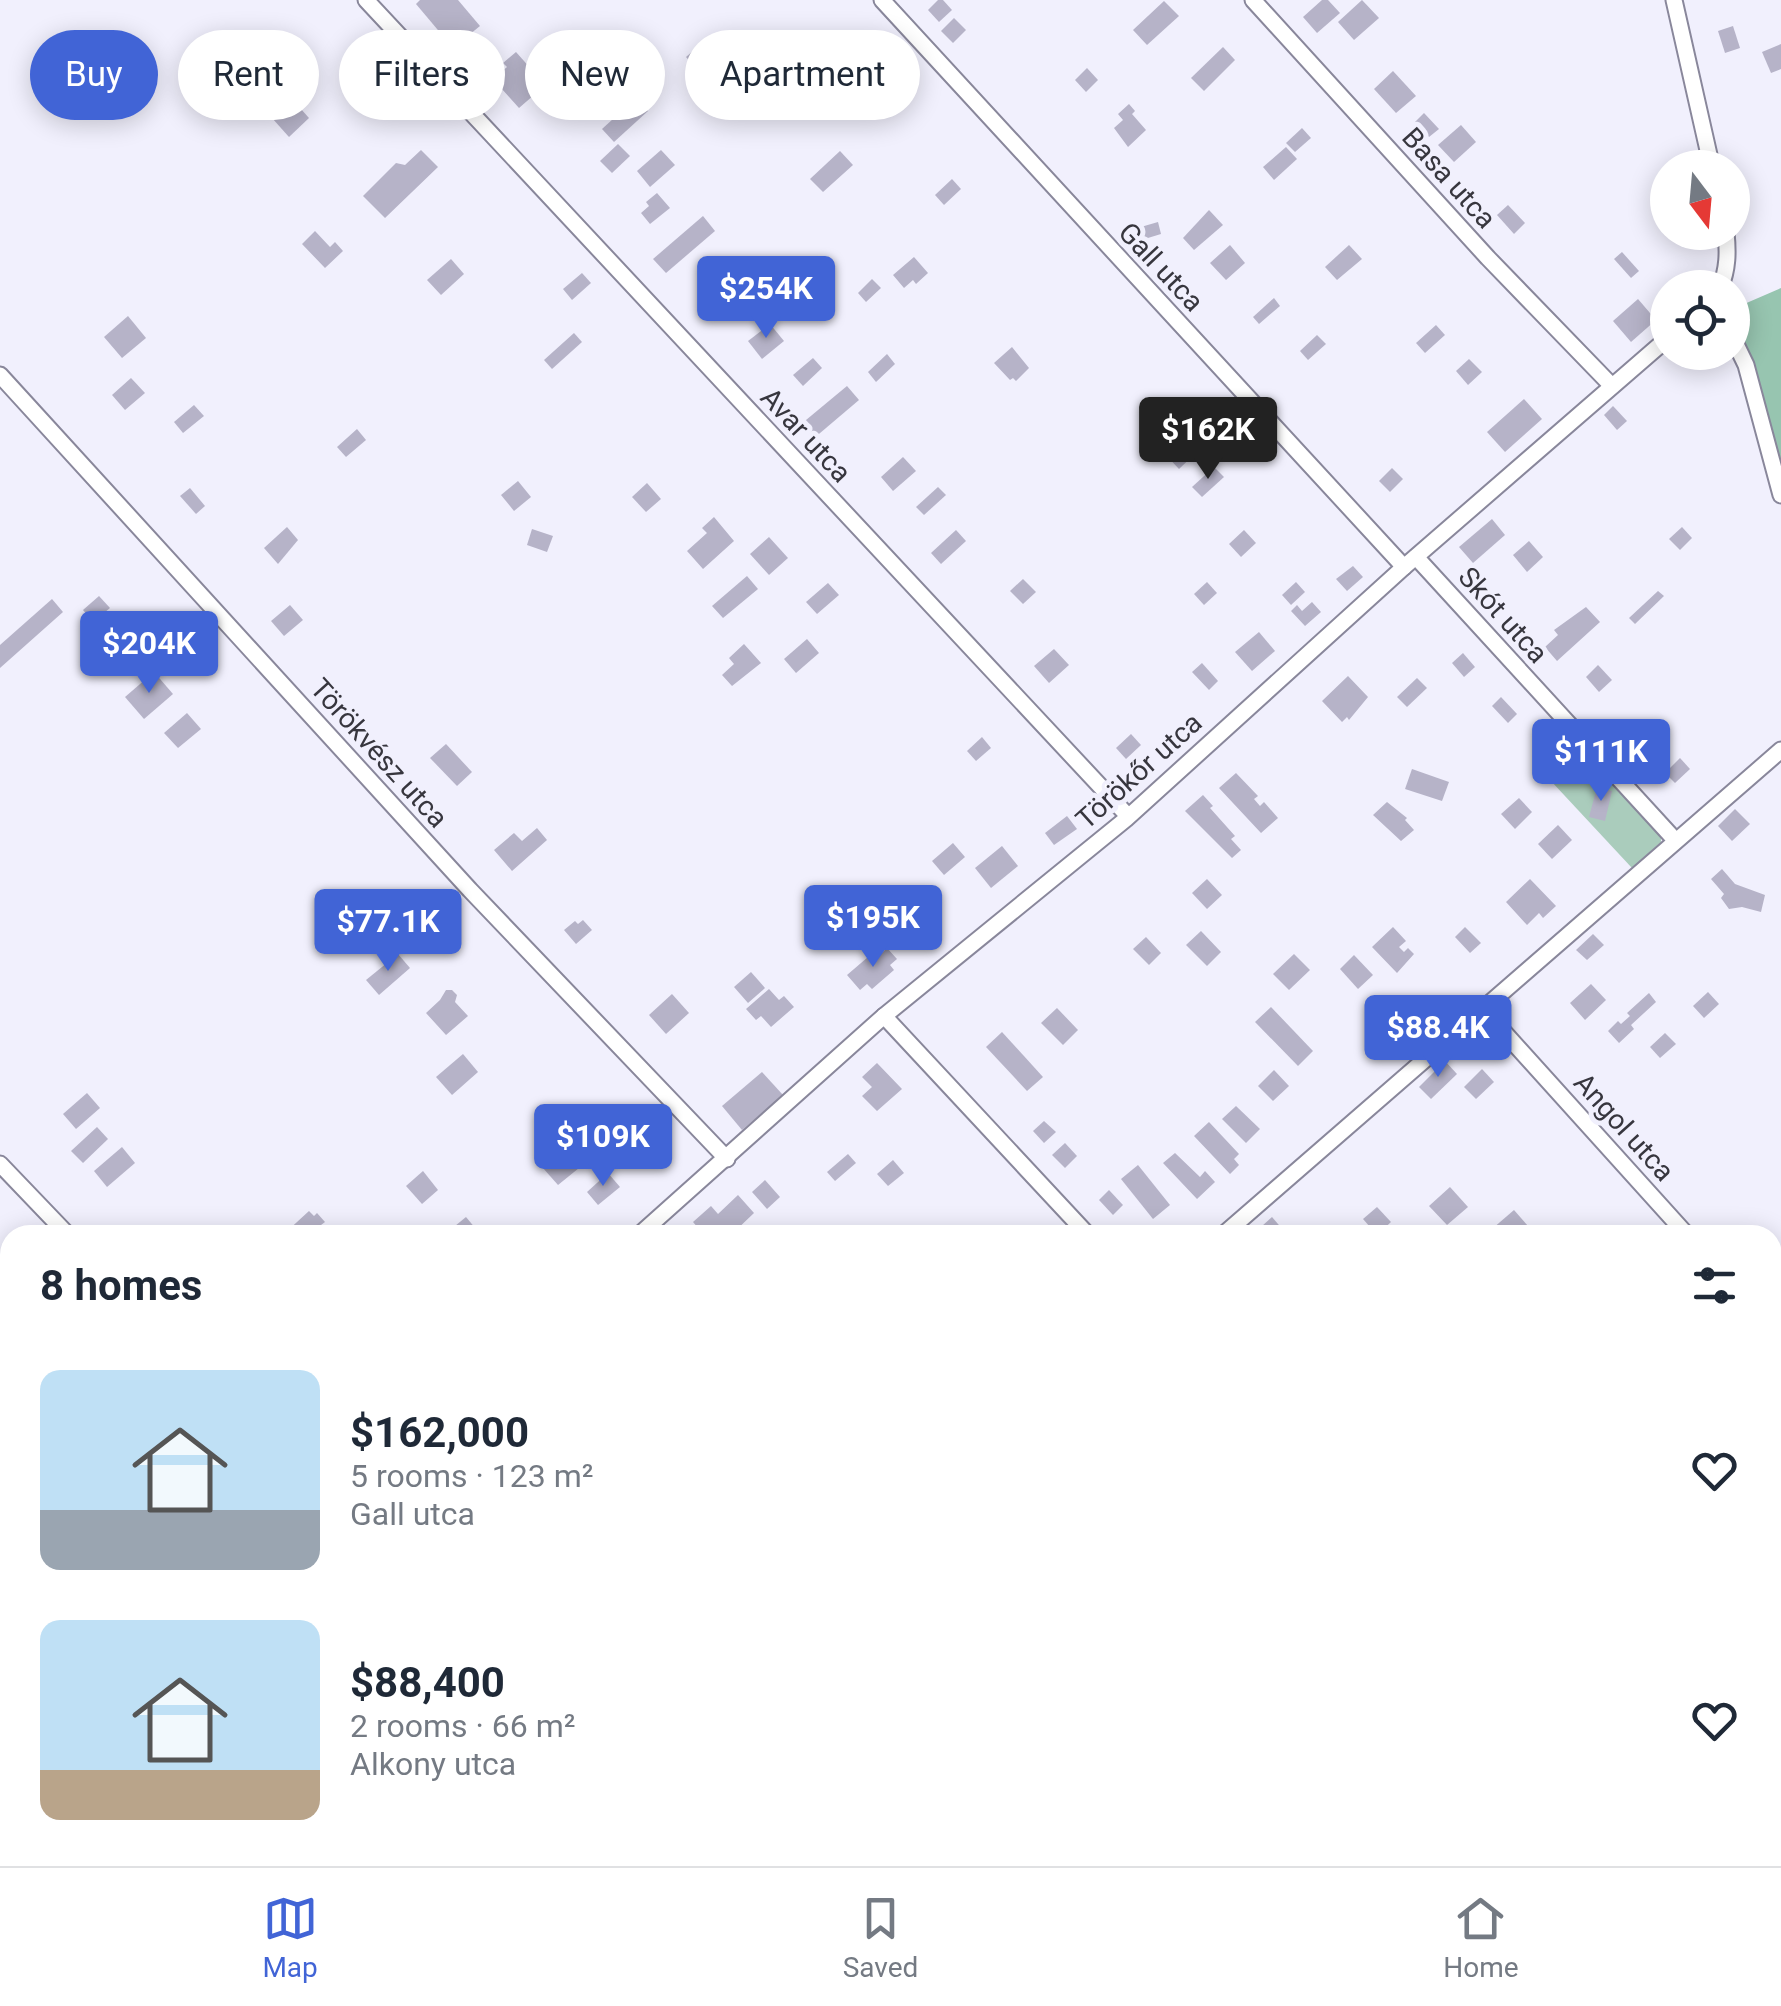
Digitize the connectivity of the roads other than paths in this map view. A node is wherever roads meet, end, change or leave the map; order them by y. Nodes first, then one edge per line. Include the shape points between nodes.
1 (366, 0) edge
2 (882, 0) edge
3 (1253, 0) edge
4 (1674, 0) edge
5 (1708, 150) edge
6 (1650, 353) edge
7 (1747, 370) edge
8 (0, 375) edge
9 (1612, 386) junction
10 (1781, 495) edge
11 (1410, 562) junction
12 (1781, 750) edge
13 (1128, 816) junction
14 (1675, 840) junction
15 (1483, 1009) junction
16 (884, 1016) junction
17 (727, 1158) junction
18 (0, 1164) edge
19 (58, 1225) edge
20 (650, 1225) edge
21 (1079, 1225) edge
22 (1235, 1225) edge
23 (1678, 1225) edge

1 - 13 street, Avar utca
2 - 11 street, Gall utca
3 - 9 street, Basa utca
4 - 5 street
6 - 9 street, Törökőr utca
7 - 10 street
8 - 17 street, Törökvész utca via 470,890
9 - 11 street, Törökőr utca
11 - 13 street, Törökőr utca
11 - 14 street, Skót utca
12 - 14 street
13 - 16 street, Törökőr utca
14 - 15 street
15 - 22 street
15 - 23 street, Angol utca
16 - 17 street, Törökőr utca
16 - 21 street
17 - 20 street, Törökőr utca
18 - 19 street

